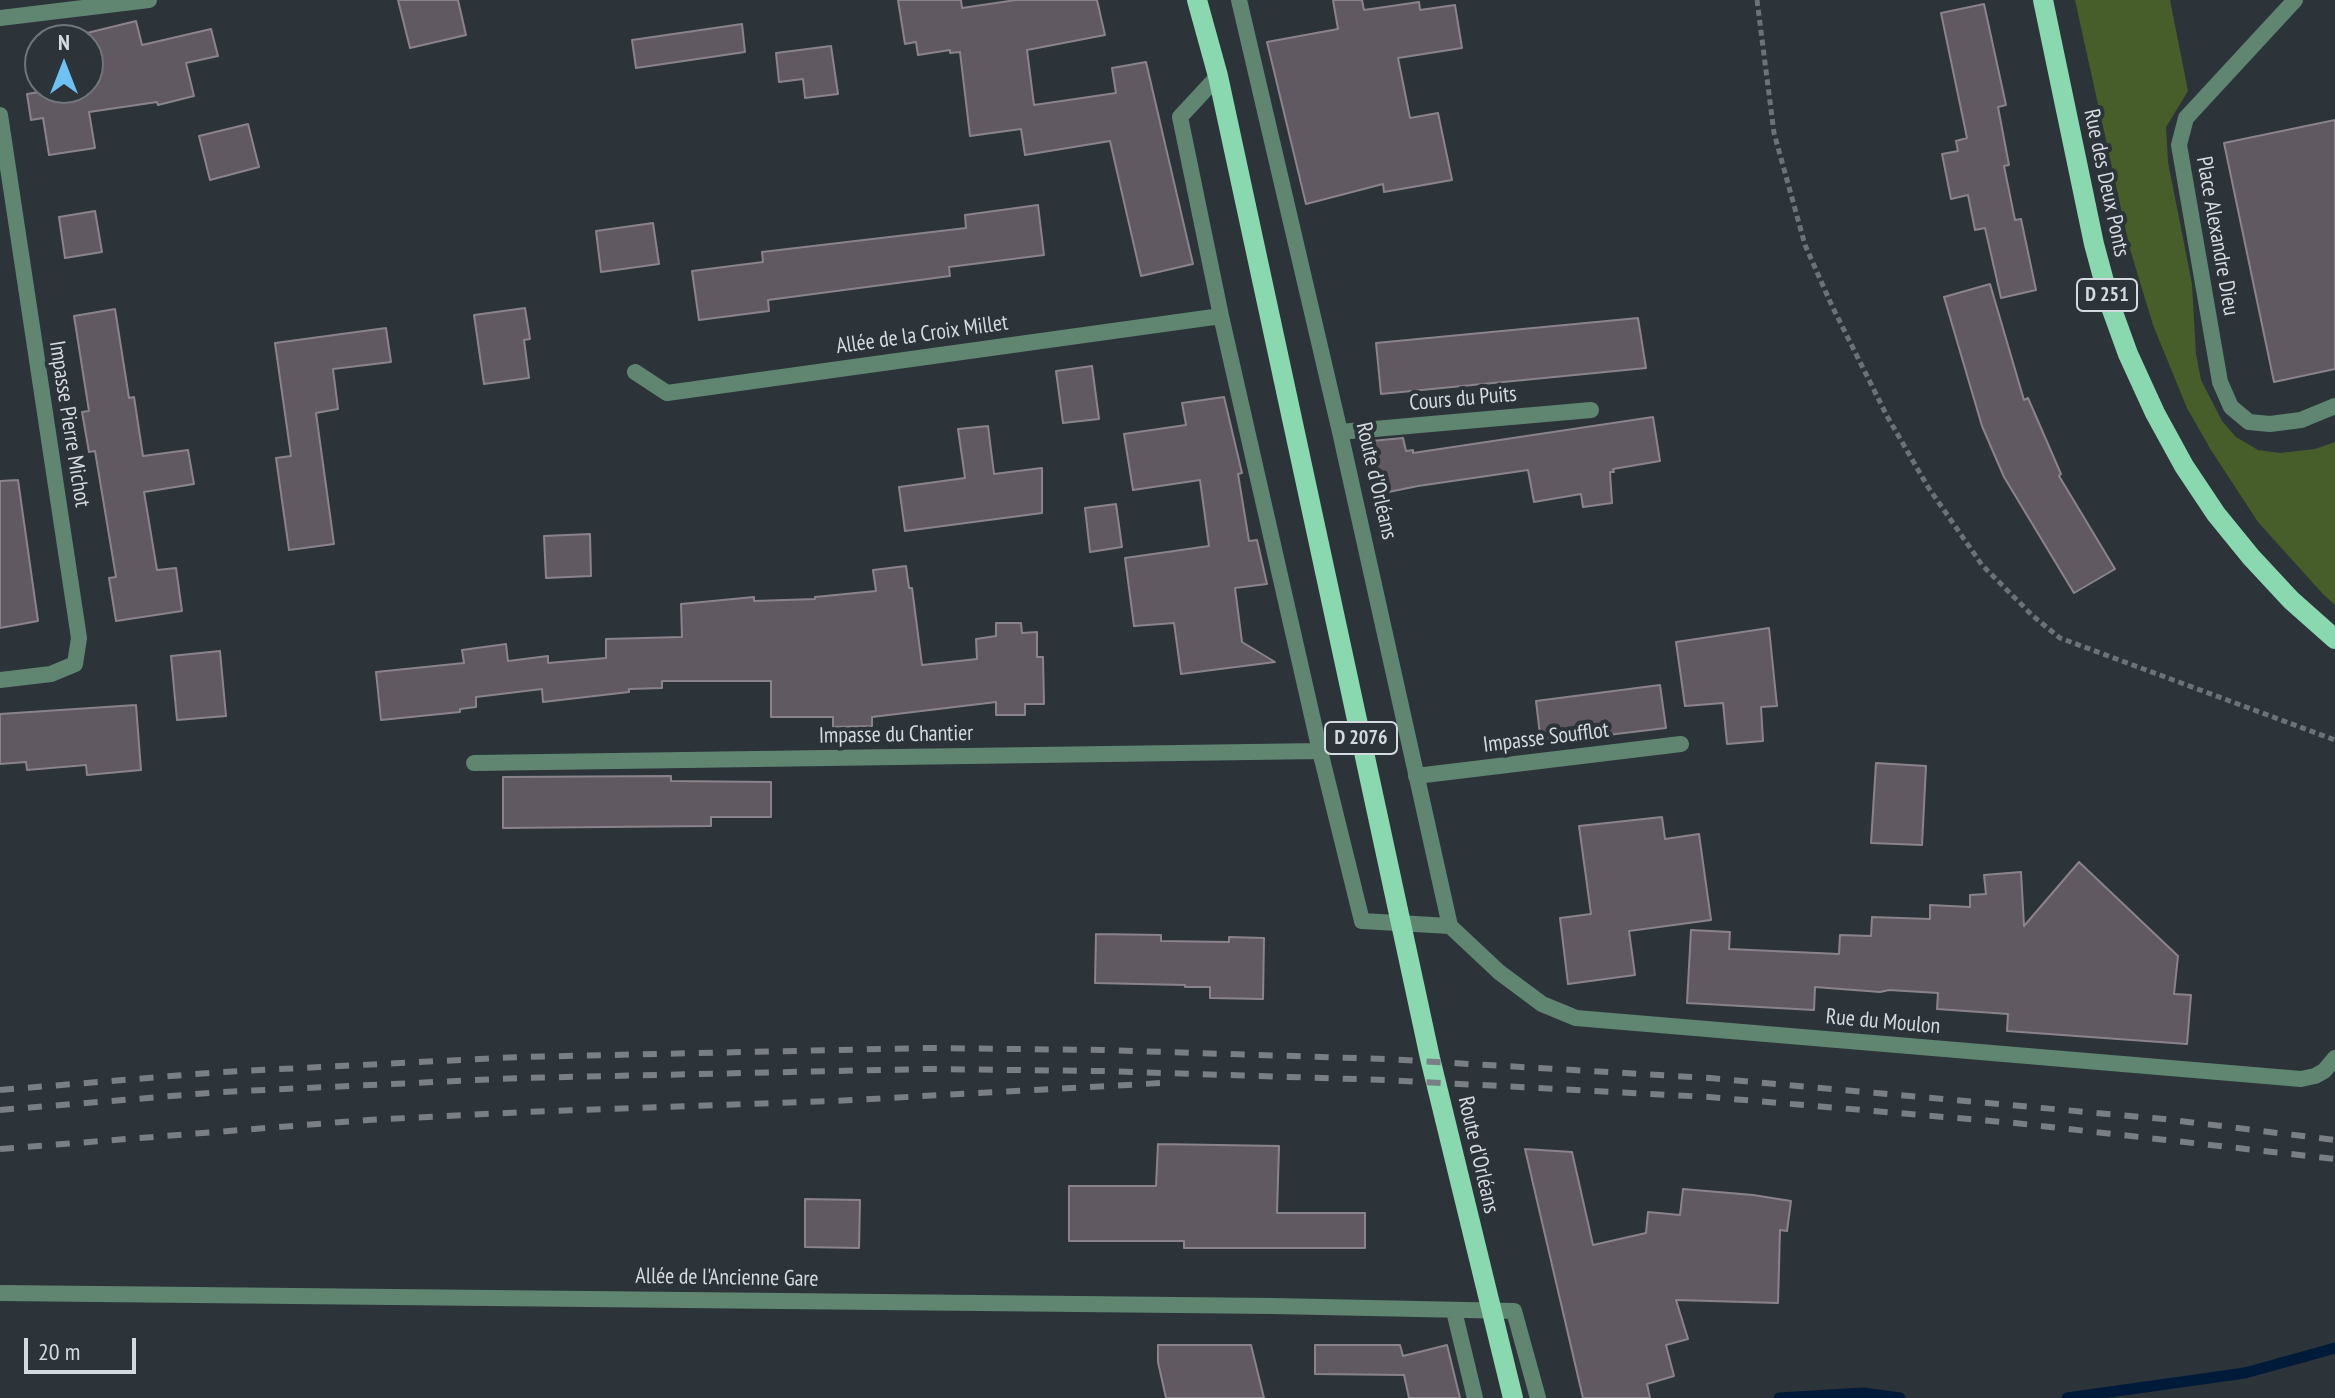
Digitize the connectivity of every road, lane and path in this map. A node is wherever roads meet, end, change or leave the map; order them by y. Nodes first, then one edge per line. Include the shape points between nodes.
1 (149, 0) edge
2 (1197, 0) edge
3 (1239, 0) edge
4 (1757, 0) edge
5 (2043, 0) edge
6 (2295, 0) edge
7 (0, 18) edge
8 (1218, 76) junction
9 (0, 115) edge
10 (1221, 316) junction
11 (635, 372) dead end
12 (2335, 406) edge
13 (1591, 410) dead end
14 (1340, 432) junction
15 (2335, 639) edge
16 (0, 680) edge
17 (2335, 740) edge
18 (1681, 744) dead end
19 (1320, 751) junction
20 (474, 763) dead end
21 (1416, 776) junction
22 (1450, 926) junction
23 (2335, 1058) edge
24 (0, 1293) edge
25 (1454, 1311) junction
26 (1475, 1398) edge
27 (1513, 1398) edge
28 (1538, 1398) edge

1 - 7 street
2 - 8 main road, Route d'Orléans / D 2076
3 - 14 street, Route d'Orléans
4 - 17 path via 1774,133 1805,245 1887,416 1982,565 2060,638
5 - 15 main road, Rue des Deux Ponts / D 251 via 2104,282 2149,401 2216,514 2291,600
6 - 12 street, Place Alexandre Dieu via 2186,118 2179,145 2220,382 2231,407 2249,422 2270,424 2301,420
8 - 10 street via 1180,117
8 - 27 main road, Route d'Orléans / D 2076 via 1430,1058
9 - 16 street, Impasse Pierre Michot via 79,638 75,664 51,674
10 - 11 street, Allée de la Croix Millet via 667,393
10 - 19 street
13 - 14 street, Cours du Puits
14 - 21 street, Route d'Orléans
18 - 21 street, Impasse Soufflot
19 - 20 street, Impasse du Chantier
19 - 22 street via 1362,921
21 - 22 street, Route d'Orléans
22 - 23 street, Rue du Moulon via 1542,1004 1576,1018 2301,1079 2324,1071
24 - 25 street, Allée de l'Ancienne Gare
25 - 26 street
25 - 28 street, Allée de l'Ancienne Gare via 1514,1311

